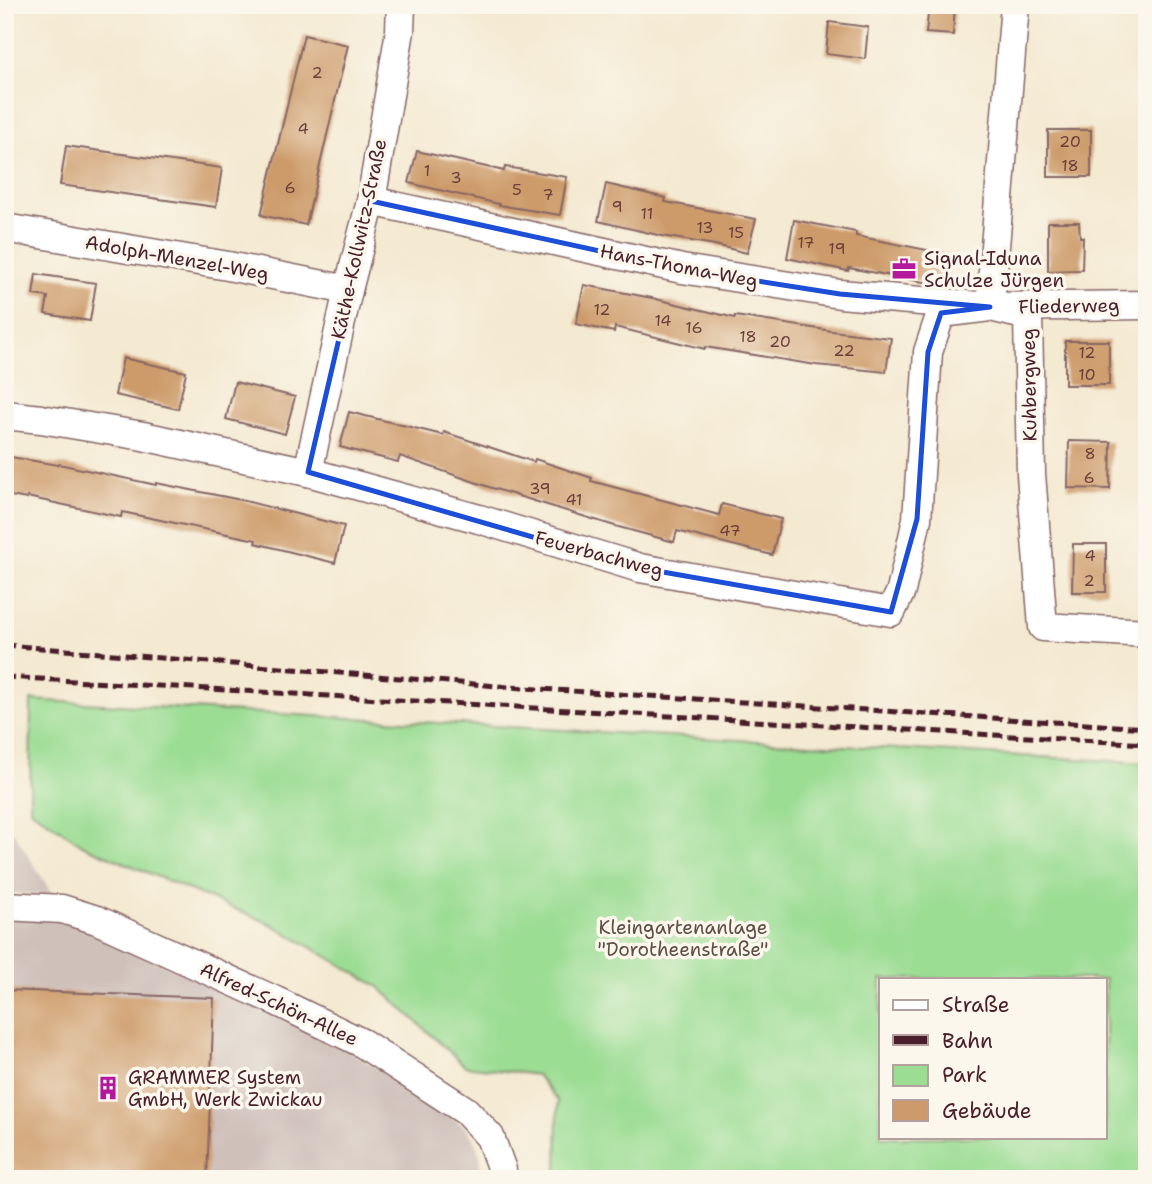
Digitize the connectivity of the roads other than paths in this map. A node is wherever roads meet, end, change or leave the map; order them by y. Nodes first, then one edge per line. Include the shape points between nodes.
1 (401, 5) edge
2 (1015, 5) edge
3 (371, 201) junction
4 (5, 228) edge
5 (348, 290) junction
6 (1147, 305) edge
7 (990, 307) junction
8 (5, 415) edge
9 (308, 472) junction
10 (1147, 633) edge
11 (5, 906) edge
12 (502, 1179) edge

1 - 3 street, Käthe-Kollwitz-Straße
2 - 7 street
3 - 5 street, Käthe-Kollwitz-Straße
3 - 7 street, Hans-Thoma-Weg via 682,269 840,293
4 - 5 street, Adolph-Menzel-Weg
5 - 9 street, Käthe-Kollwitz-Straße
6 - 7 street, Fliederweg
7 - 9 street, Feuerbachweg via 942,313 928,352 917,520 901,591 891,612 640,568
7 - 10 street, Kuhbergweg via 1028,316 1031,474 1043,627
8 - 9 street, Feuerbachweg via 142,436
11 - 12 street, Alfred-Schön-Allee via 62,909 97,920 362,1044 466,1111 490,1137

